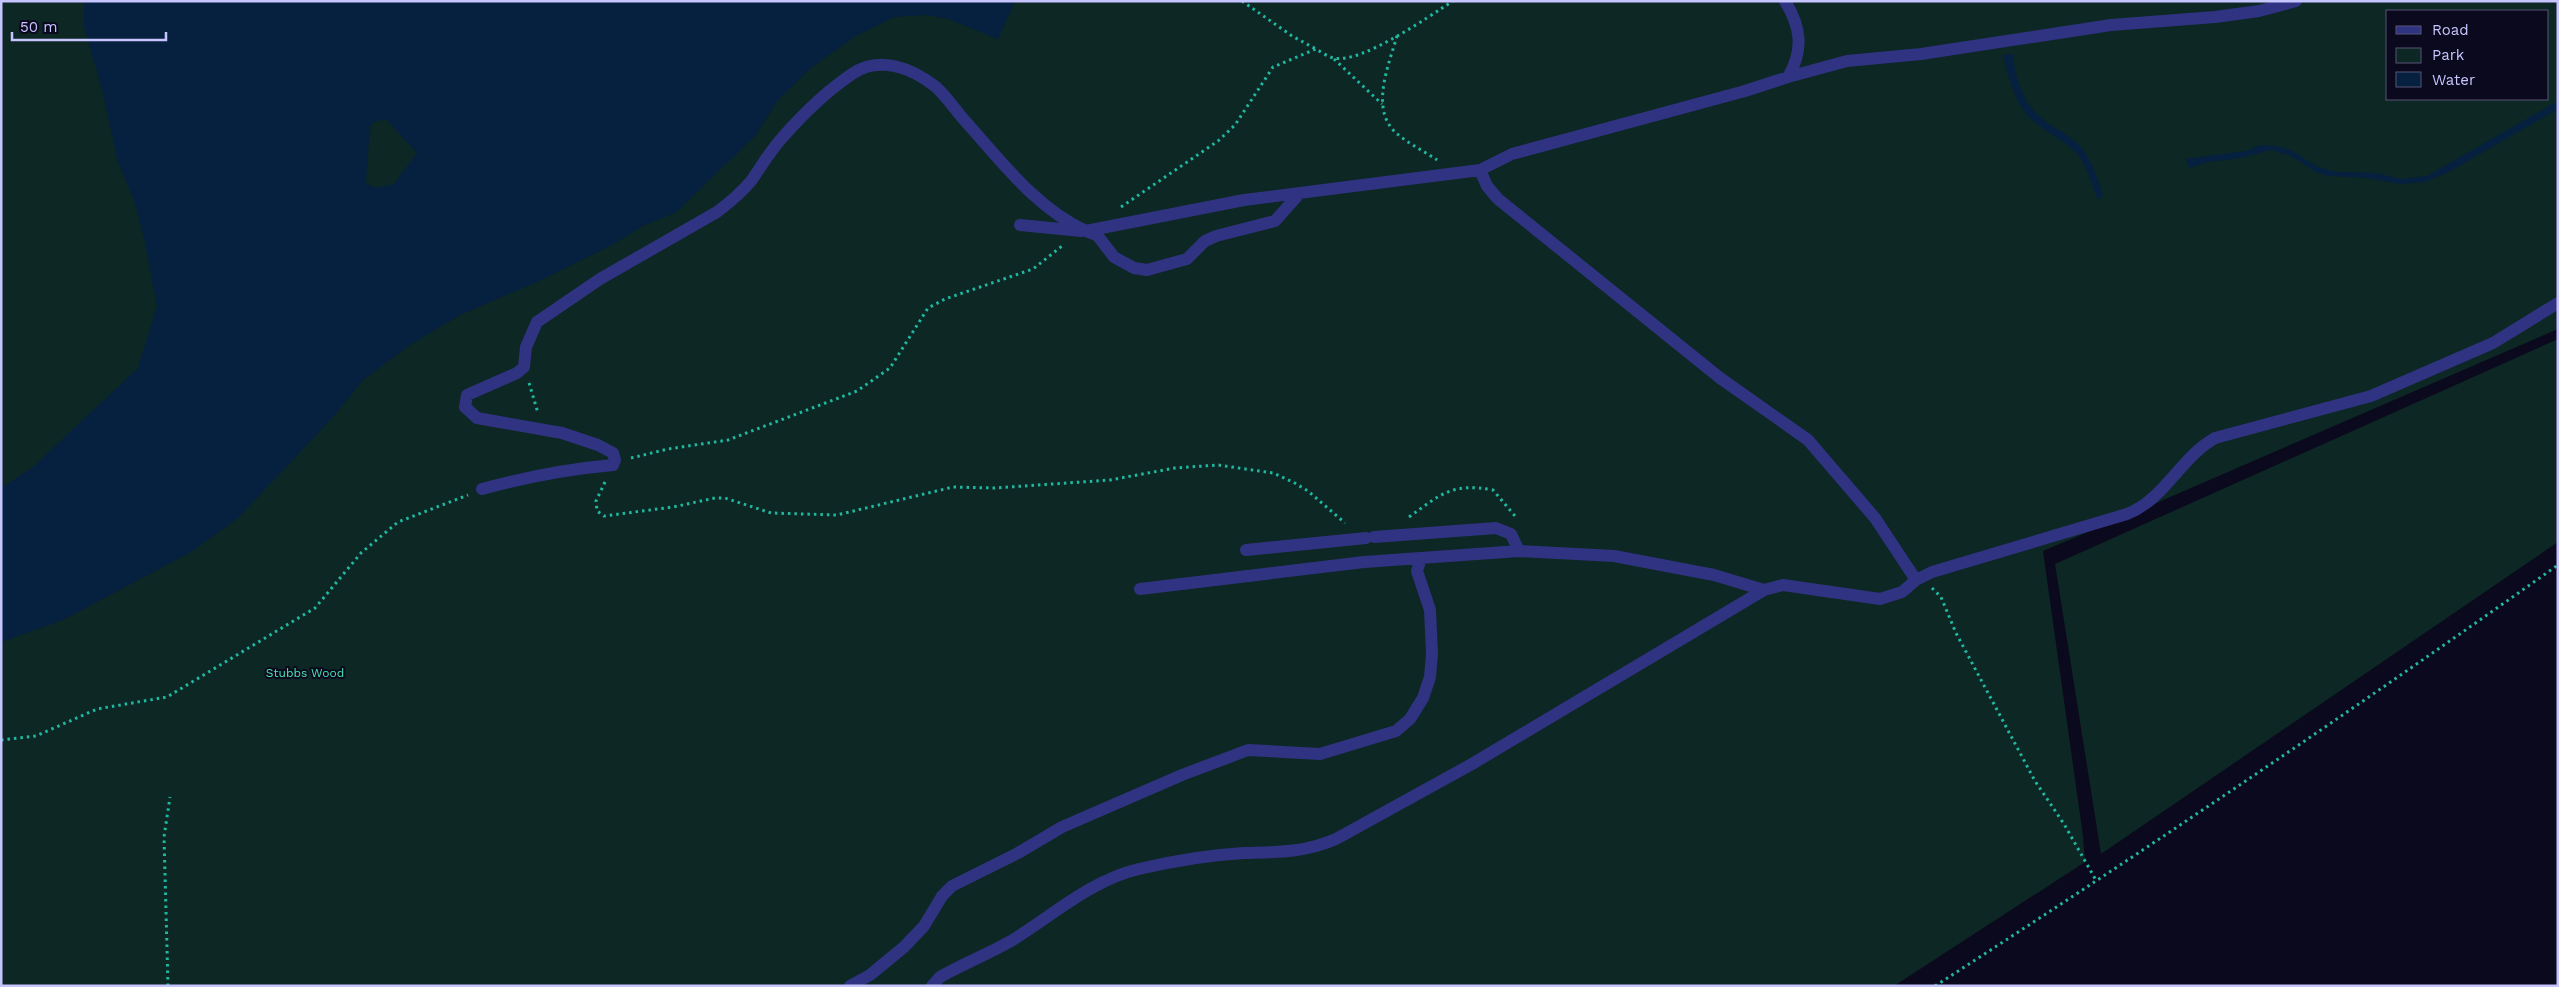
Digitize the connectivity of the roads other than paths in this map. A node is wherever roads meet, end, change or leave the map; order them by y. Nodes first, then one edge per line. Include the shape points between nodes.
1 (1785, 1) edge
2 (2296, 1) edge
3 (1788, 76) junction
4 (1480, 170) junction
5 (1299, 194) junction
6 (1020, 226) dead end
7 (1086, 231) junction
8 (2558, 303) edge
9 (482, 489) road end
10 (1246, 550) dead end
11 (1518, 551) junction
12 (1420, 558) junction
13 (1919, 579) junction
14 (1140, 589) dead end
15 (1764, 590) junction
16 (850, 986) edge
17 (932, 986) edge

1 - 3 lane via 1798,26 1800,38 1799,55
2 - 3 lane via 2259,12 2111,25 1921,54 1847,61
3 - 4 lane via 1745,91 1512,154
4 - 5 lane
4 - 13 lane via 1498,199 1720,378 1808,440 1875,518
5 - 7 lane via 1244,200
5 - 7 lane via 1275,221 1216,236 1187,259 1148,270 1134,268 1114,257 1097,235
6 - 7 lane
7 - 9 lane via 1065,220 1033,194 936,87 900,67 881,63 853,73 782,138 749,183 717,212 600,279 537,322 526,347 524,367 468,395 465,407 477,418 542,428 608,450 615,456 612,465 529,476
8 - 13 lane via 2493,343 2371,396 2215,438 2198,450 2142,508
10 - 11 lane via 1496,528 1511,534
11 - 12 lane
11 - 15 lane via 1614,556 1714,575
12 - 14 lane
12 - 16 lane via 1417,571 1430,610 1430,677 1423,698 1410,719 1396,731 1320,754 1248,750 1182,774 1062,827 952,886 924,926 904,947 870,975
13 - 15 lane via 1902,592 1880,599 1783,585
15 - 17 lane via 1472,764 1336,839 1315,848 1288,853 1208,856 1122,874 1088,890 1010,942 940,977

